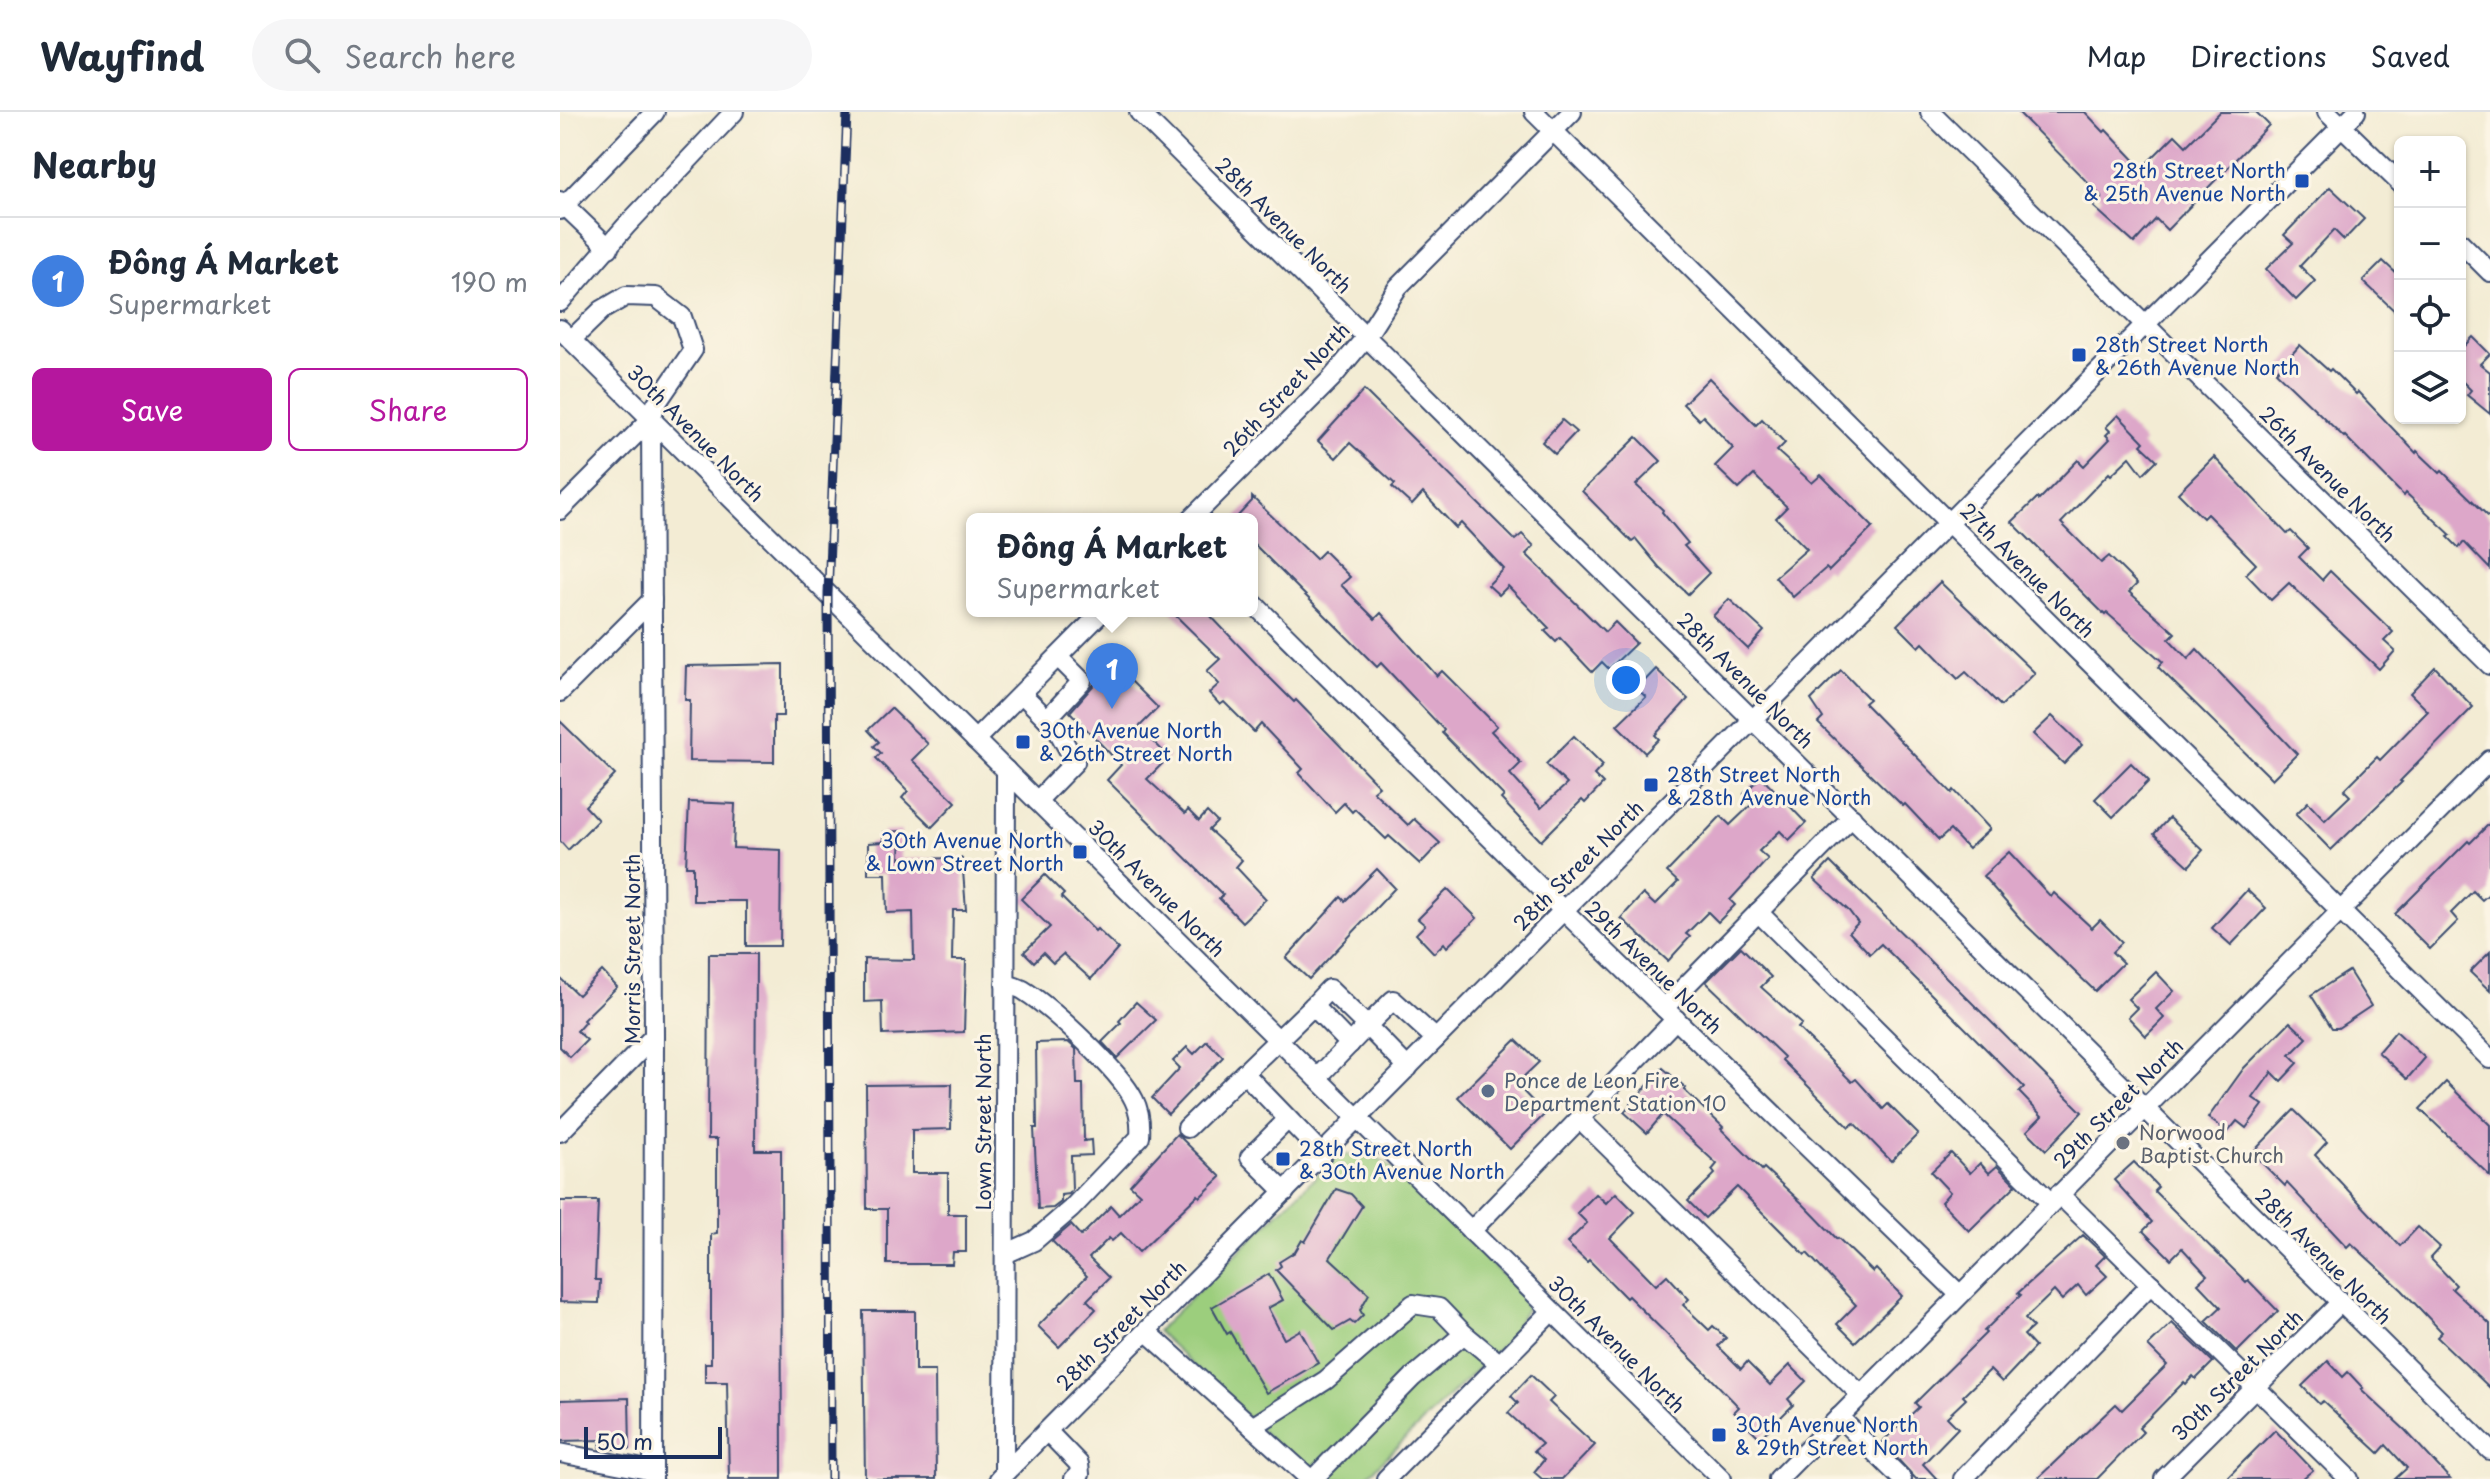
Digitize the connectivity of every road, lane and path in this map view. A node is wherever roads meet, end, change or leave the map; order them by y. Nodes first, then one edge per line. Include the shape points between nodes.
1 (655, 112) edge
2 (734, 112) edge
3 (1139, 112) edge
4 (1534, 112) edge
5 (1572, 112) edge
6 (1930, 112) edge
7 (2327, 112) edge
8 (2356, 112) edge
9 (2342, 126) junction
10 (1553, 131) junction
11 (2394, 177) edge
12 (561, 206) edge
13 (609, 248) junction
14 (2466, 248) edge
15 (2490, 272) edge
16 (560, 302) edge
17 (2146, 325) junction
18 (566, 335) edge
19 (1366, 337) junction
20 (651, 419) junction
21 (560, 510) edge
22 (1197, 513) edge
23 (1948, 522) junction
24 (652, 600) junction
25 (1258, 608) edge
26 (1097, 617) edge
27 (1059, 658) junction
28 (2490, 665) edge
29 (560, 692) edge
30 (1022, 694) junction
31 (1047, 719) junction
32 (1754, 719) junction
33 (975, 740) junction
34 (2490, 760) edge
35 (1006, 770) junction
36 (1037, 801) junction
37 (1852, 817) junction
38 (1564, 911) junction
39 (1758, 912) junction
40 (2341, 912) junction
41 (1005, 984) junction
42 (1313, 1006) junction
43 (1670, 1014) junction
44 (1367, 1026) junction
45 (654, 1036) junction
46 (1278, 1039) junction
47 (1436, 1039) junction
48 (1350, 1044) junction
49 (2490, 1059) edge
50 (1408, 1068) junction
51 (1244, 1073) junction
52 (1317, 1078) junction
53 (2144, 1108) junction
54 (1358, 1118) junction
55 (1288, 1119) junction
56 (1580, 1119) junction
57 (564, 1121) edge
58 (1187, 1128) dead end
59 (1322, 1154) junction
60 (1285, 1192) junction
61 (2055, 1198) junction
62 (1471, 1231) junction
63 (1005, 1254) junction
64 (2151, 1284) junction
65 (1959, 1294) junction
66 (2341, 1302) junction
67 (1552, 1311) junction
68 (1146, 1331) junction
69 (1464, 1334) junction
70 (1500, 1364) junction
71 (2255, 1388) junction
72 (1861, 1395) junction
73 (1839, 1417) junction
74 (1252, 1427) junction
75 (1047, 1431) junction
76 (2490, 1450) edge
77 (560, 1453) edge
78 (653, 1475) edge
79 (1002, 1477) edge
80 (1074, 1479) edge
81 (1311, 1479) edge
82 (1386, 1479) edge
83 (1722, 1479) edge
84 (1778, 1479) edge
85 (1902, 1479) edge
86 (1963, 1479) edge
87 (2164, 1479) edge
88 (2349, 1479) edge

1 - 12 street
2 - 13 street
3 - 19 street, 28th Avenue North
4 - 10 street, 27th Avenue North
5 - 10 street, 26th Street North
6 - 17 street, 26th Avenue North
7 - 9 street
8 - 9 street, 28th Street North
9 - 11 street
9 - 17 street, 28th Street North
10 - 19 street, 26th Street North via 1398,287
10 - 23 street, 27th Avenue North
12 - 13 street
13 - 16 street
14 - 15 street
17 - 23 street, 28th Street North
17 - 28 street, 26th Avenue North
18 - 20 street, 30th Avenue North
18 - 20 street via 626,296 656,297 682,317 693,350
19 - 22 street, 26th Street North
19 - 32 street, 28th Avenue North
20 - 21 street
20 - 24 street, Morris Street North
20 - 33 street, 30th Avenue North
23 - 32 street, 28th Street North
23 - 40 street, 27th Avenue North
24 - 29 street
24 - 45 street, Morris Street North
25 - 38 street, 29th Avenue North
26 - 27 street
27 - 30 street
27 - 31 street via 1082,681
30 - 31 street
30 - 33 street
31 - 36 street via 1075,762
32 - 37 street, 28th Avenue North
32 - 38 street, 28th Street North
33 - 35 street, 30th Avenue North
34 - 40 street, 29th Street North
35 - 36 street, 30th Avenue North
35 - 41 street, Lown Street North
36 - 46 street, 30th Avenue North
37 - 39 street
37 - 53 street, 28th Avenue North
38 - 43 street, 29th Avenue North
38 - 47 street, 28th Street North
39 - 43 street
39 - 61 street
40 - 49 street, 27th Avenue North
40 - 53 street, 29th Street North
41 - 63 street, Lown Street North
41 - 63 street via 1021,988 1088,1047 1123,1083 1141,1119 1140,1137 1071,1209 1034,1241
42 - 44 street via 1329,989
42 - 46 street
42 - 48 street
43 - 56 street
43 - 65 street, 29th Avenue North
44 - 47 street via 1393,1000
44 - 48 street
44 - 50 street
45 - 57 street
45 - 78 street, Morris Street North
46 - 51 street
46 - 52 street, 30th Avenue North
47 - 50 street, 28th Street North
48 - 52 street
50 - 54 street, 28th Street North
51 - 55 street
51 - 58 street
52 - 54 street, 30th Avenue North
53 - 61 street, 29th Street North
53 - 66 street, 28th Avenue North
54 - 59 street, 28th Street North
54 - 62 street, 30th Avenue North
55 - 59 street
55 - 60 street via 1250,1157
56 - 62 street
56 - 72 street
59 - 60 street, 28th Street North
60 - 68 street, 28th Street North
61 - 64 street
61 - 65 street, 29th Street North
62 - 67 street, 30th Avenue North
63 - 79 street, Lown Street North
64 - 71 street
64 - 86 street
65 - 72 street, 29th Street North
66 - 71 street, 30th Street North
66 - 76 street, 28th Avenue North
67 - 70 street
67 - 83 street, 30th Avenue North
68 - 74 street
68 - 75 street, 28th Street North
69 - 70 street
69 - 74 street via 1439,1308 1413,1304 1326,1380
69 - 81 street
70 - 82 street
71 - 87 street, 30th Street North
71 - 88 street
72 - 73 street, 29th Street North
73 - 84 street, 29th Street North
73 - 85 street
74 - 81 street
75 - 79 street, 28th Street North
75 - 80 street via 1079,1464 1080,1474
77 - 78 street

